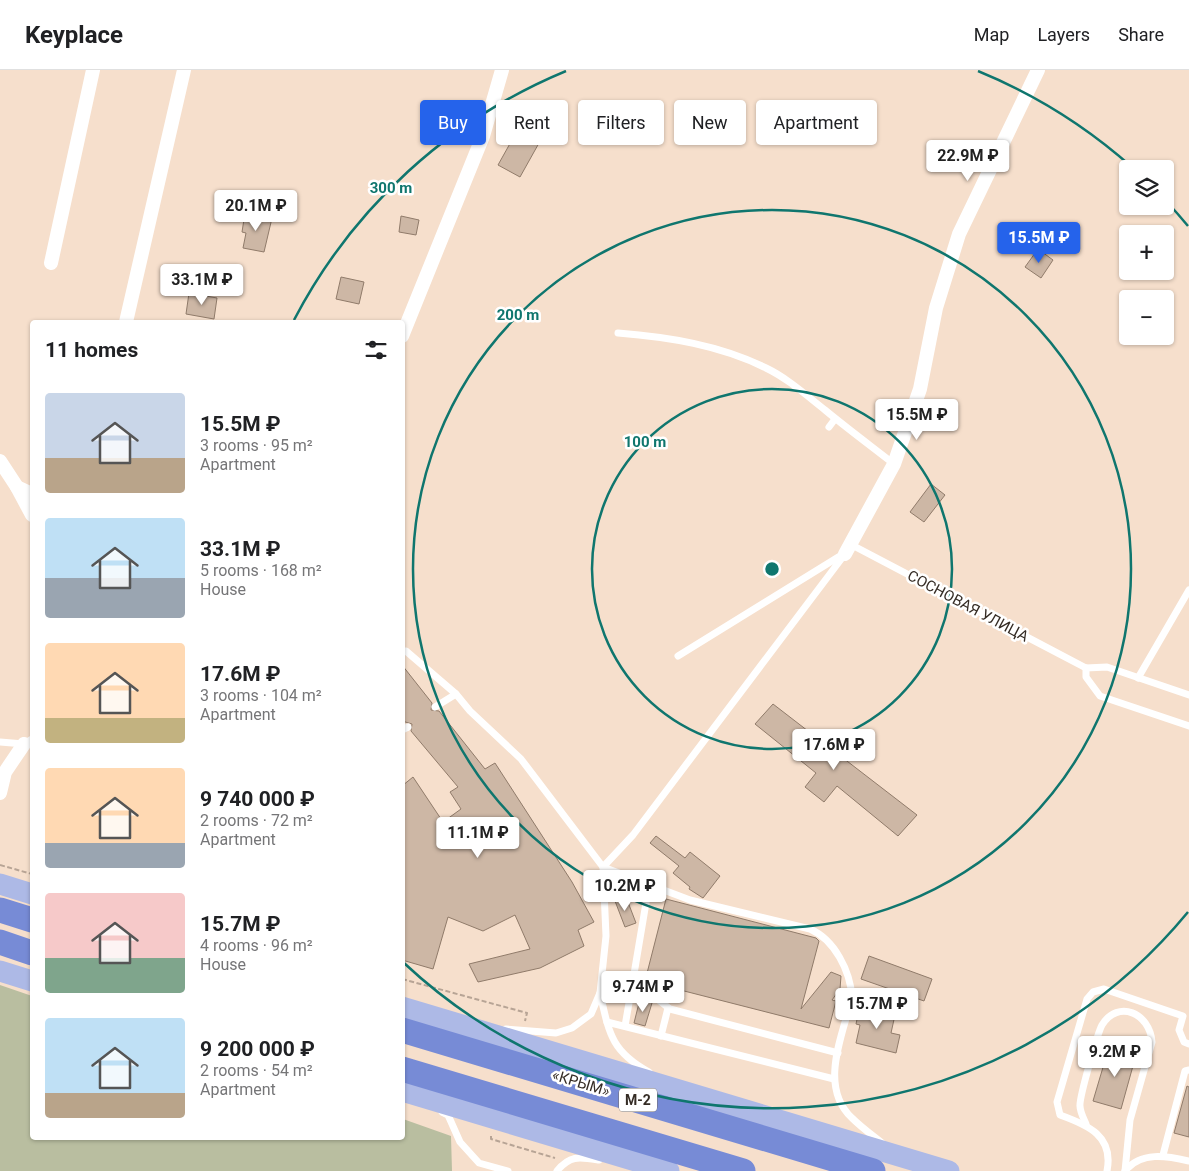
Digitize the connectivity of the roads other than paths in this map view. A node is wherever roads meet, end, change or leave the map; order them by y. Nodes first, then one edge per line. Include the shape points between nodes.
1 (93, 70) edge
2 (184, 70) edge
3 (502, 70) edge
4 (1038, 70) edge
5 (51, 263) dead end
6 (126, 320) edge
7 (405, 329) edge
8 (618, 333) dead end
9 (835, 419) junction
10 (829, 427) dead end
11 (0, 461) edge
12 (894, 464) junction
13 (0, 476) edge
14 (17, 487) junction
15 (30, 493) edge
16 (30, 511) edge
17 (847, 549) junction
18 (1189, 590) edge
19 (405, 651) edge
20 (678, 656) dead end
21 (1086, 668) junction
22 (1138, 678) junction
23 (456, 694) junction
24 (1189, 695) edge
25 (435, 707) dead end
26 (1189, 726) edge
27 (28, 741) edge
28 (0, 742) edge
29 (0, 793) edge
30 (603, 867) junction
31 (650, 885) junction
32 (30, 894) edge
33 (3, 898) edge
34 (30, 918) edge
35 (0, 942) edge
36 (30, 952) edge
37 (0, 971) edge
38 (30, 980) edge
39 (633, 980) junction
40 (600, 993) junction
41 (405, 1008) edge
42 (668, 1008) junction
43 (607, 1022) junction
44 (460, 1024) junction
45 (625, 1026) junction
46 (405, 1031) edge
47 (661, 1036) junction
48 (1189, 1044) edge
49 (838, 1052) junction
50 (405, 1070) edge
51 (1189, 1070) edge
52 (834, 1079) junction
53 (405, 1094) edge
54 (405, 1094) edge
55 (692, 1094) junction
56 (1086, 1124) junction
57 (1163, 1155) junction
58 (898, 1156) junction
59 (1189, 1161) edge
60 (664, 1169) edge
61 (508, 1171) edge
62 (557, 1171) edge
63 (743, 1171) edge
64 (874, 1171) edge
65 (949, 1171) edge
66 (1107, 1171) edge
67 (1125, 1171) edge

1 - 5 street
2 - 6 street
3 - 7 street via 483,136
4 - 12 street via 959,234 936,308 920,389
8 - 9 lane via 655,336 725,351 767,368
9 - 10 lane
9 - 12 lane
11 - 14 street
12 - 17 street
13 - 14 lane
14 - 15 street
14 - 16 street
17 - 20 lane
17 - 21 lane, СОСНОВАЯ УЛИЦА
17 - 30 lane via 633,836
18 - 22 lane
19 - 23 lane
21 - 22 lane via 1107,667
21 - 26 lane via 1086,677 1100,696
22 - 24 lane
23 - 25 lane
23 - 30 lane via 521,758
27 - 28 lane
27 - 29 street via 5,772
30 - 31 lane
30 - 40 lane via 606,936
31 - 39 lane
31 - 49 lane via 695,902 810,929 824,937 844,966 852,988
32 - 33 main road
33 - 34 highway
35 - 36 highway
37 - 38 main road
39 - 42 lane
39 - 45 lane
40 - 43 lane
40 - 44 lane via 590,1014 572,1028 556,1034
41 - 44 main road
42 - 47 lane
42 - 49 lane
43 - 45 lane
43 - 55 lane via 614,1044 631,1062
44 - 55 main road
45 - 47 lane
46 - 64 highway, «КРЫМ» / М-2
47 - 52 lane
48 - 56 lane via 1184,1042 1179,1030 1183,1016 1104,990 1092,992 1087,999 1057,1102 1060,1115
49 - 52 lane
50 - 63 highway, М-2
51 - 57 lane via 1185,1071
52 - 58 lane via 840,1103 851,1118
53 - 60 main road
54 - 61 lane via 448,1114 460,1142 479,1163
55 - 58 main road
56 - 66 lane via 1100,1136 1110,1156
56 - 67 lane via 1080,1106 1102,1024 1113,1015 1127,1011 1142,1017 1151,1030 1152,1042 1130,1120
57 - 59 lane
57 - 67 lane via 1132,1162
58 - 65 main road
60 - 62 lane via 576,1157

